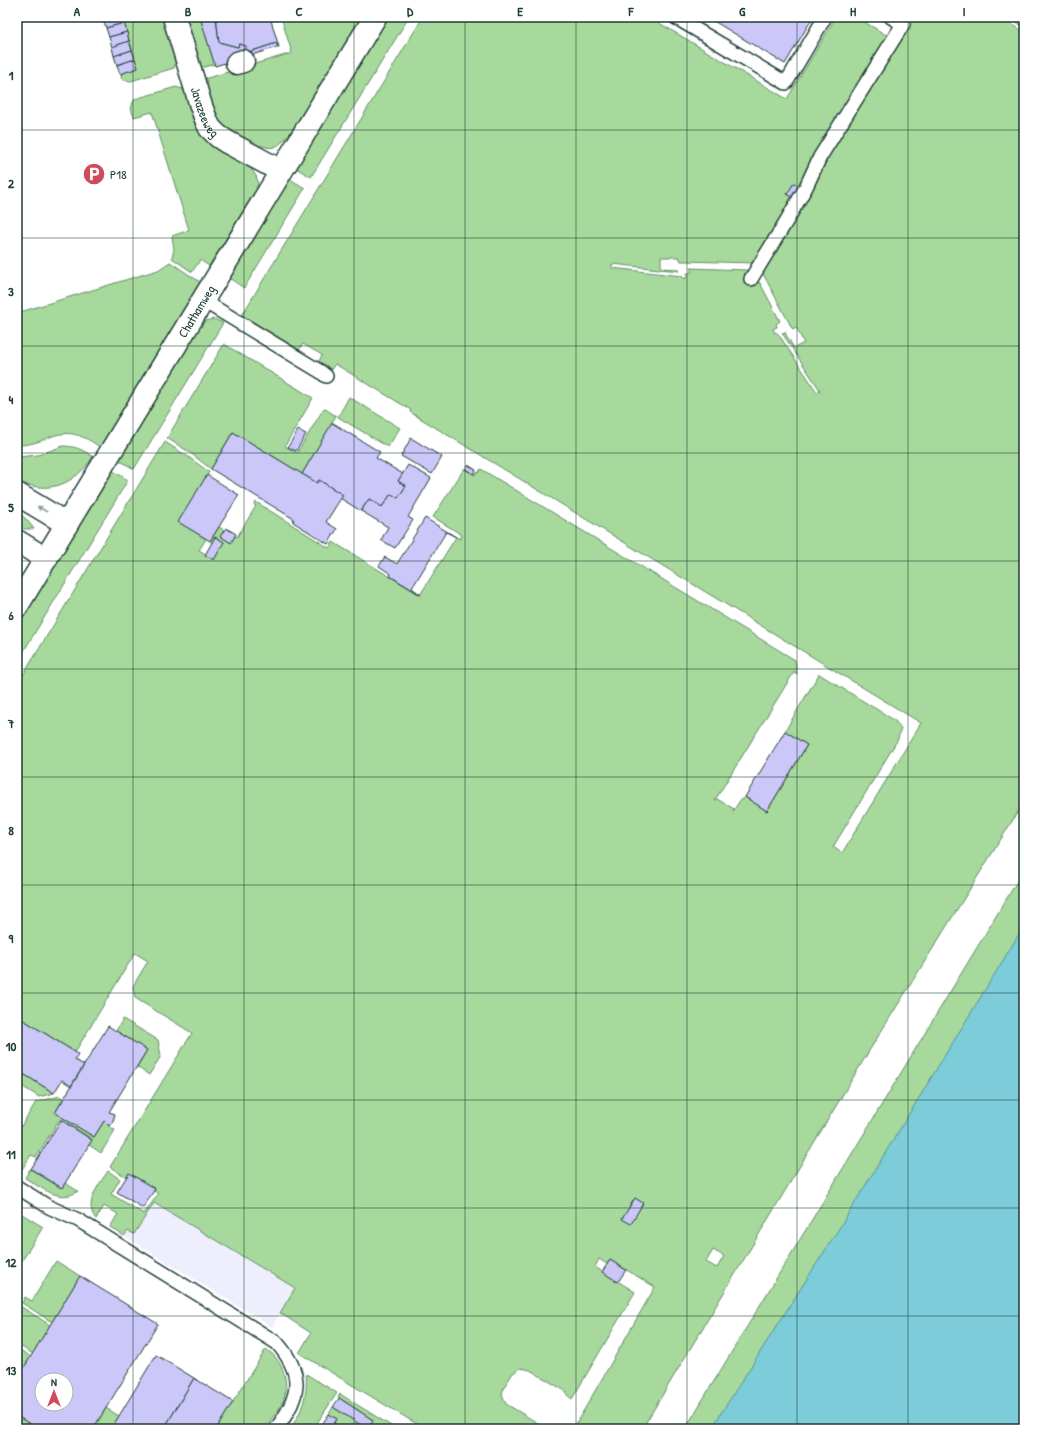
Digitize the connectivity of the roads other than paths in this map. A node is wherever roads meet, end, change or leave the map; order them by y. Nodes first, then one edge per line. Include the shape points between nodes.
1 (174, 17) edge
2 (375, 17) edge
3 (675, 17) edge
4 (825, 17) edge
5 (891, 17) edge
6 (281, 172) junction
7 (751, 279) dead end
8 (202, 300) junction
9 (326, 376) dead end
10 (17, 494) edge
11 (67, 524) junction
12 (17, 541) edge
13 (46, 559) junction
14 (17, 606) edge
15 (17, 1187) edge
16 (276, 1429) edge

1 - 6 street, Javazeeweg via 210,128 227,142
2 - 6 street, Chathamweg
3 - 4 lane via 786,83
5 - 7 lane via 903,24 820,157 806,187
6 - 8 street, Chathamweg
8 - 9 lane
8 - 11 street, Chathamweg
11 -> 10 street
11 - 13 street, Chathamweg
12 - 13 street
13 - 14 street, Chathamweg
15 - 16 lane via 78,1220 277,1343 293,1367 296,1387 290,1409

